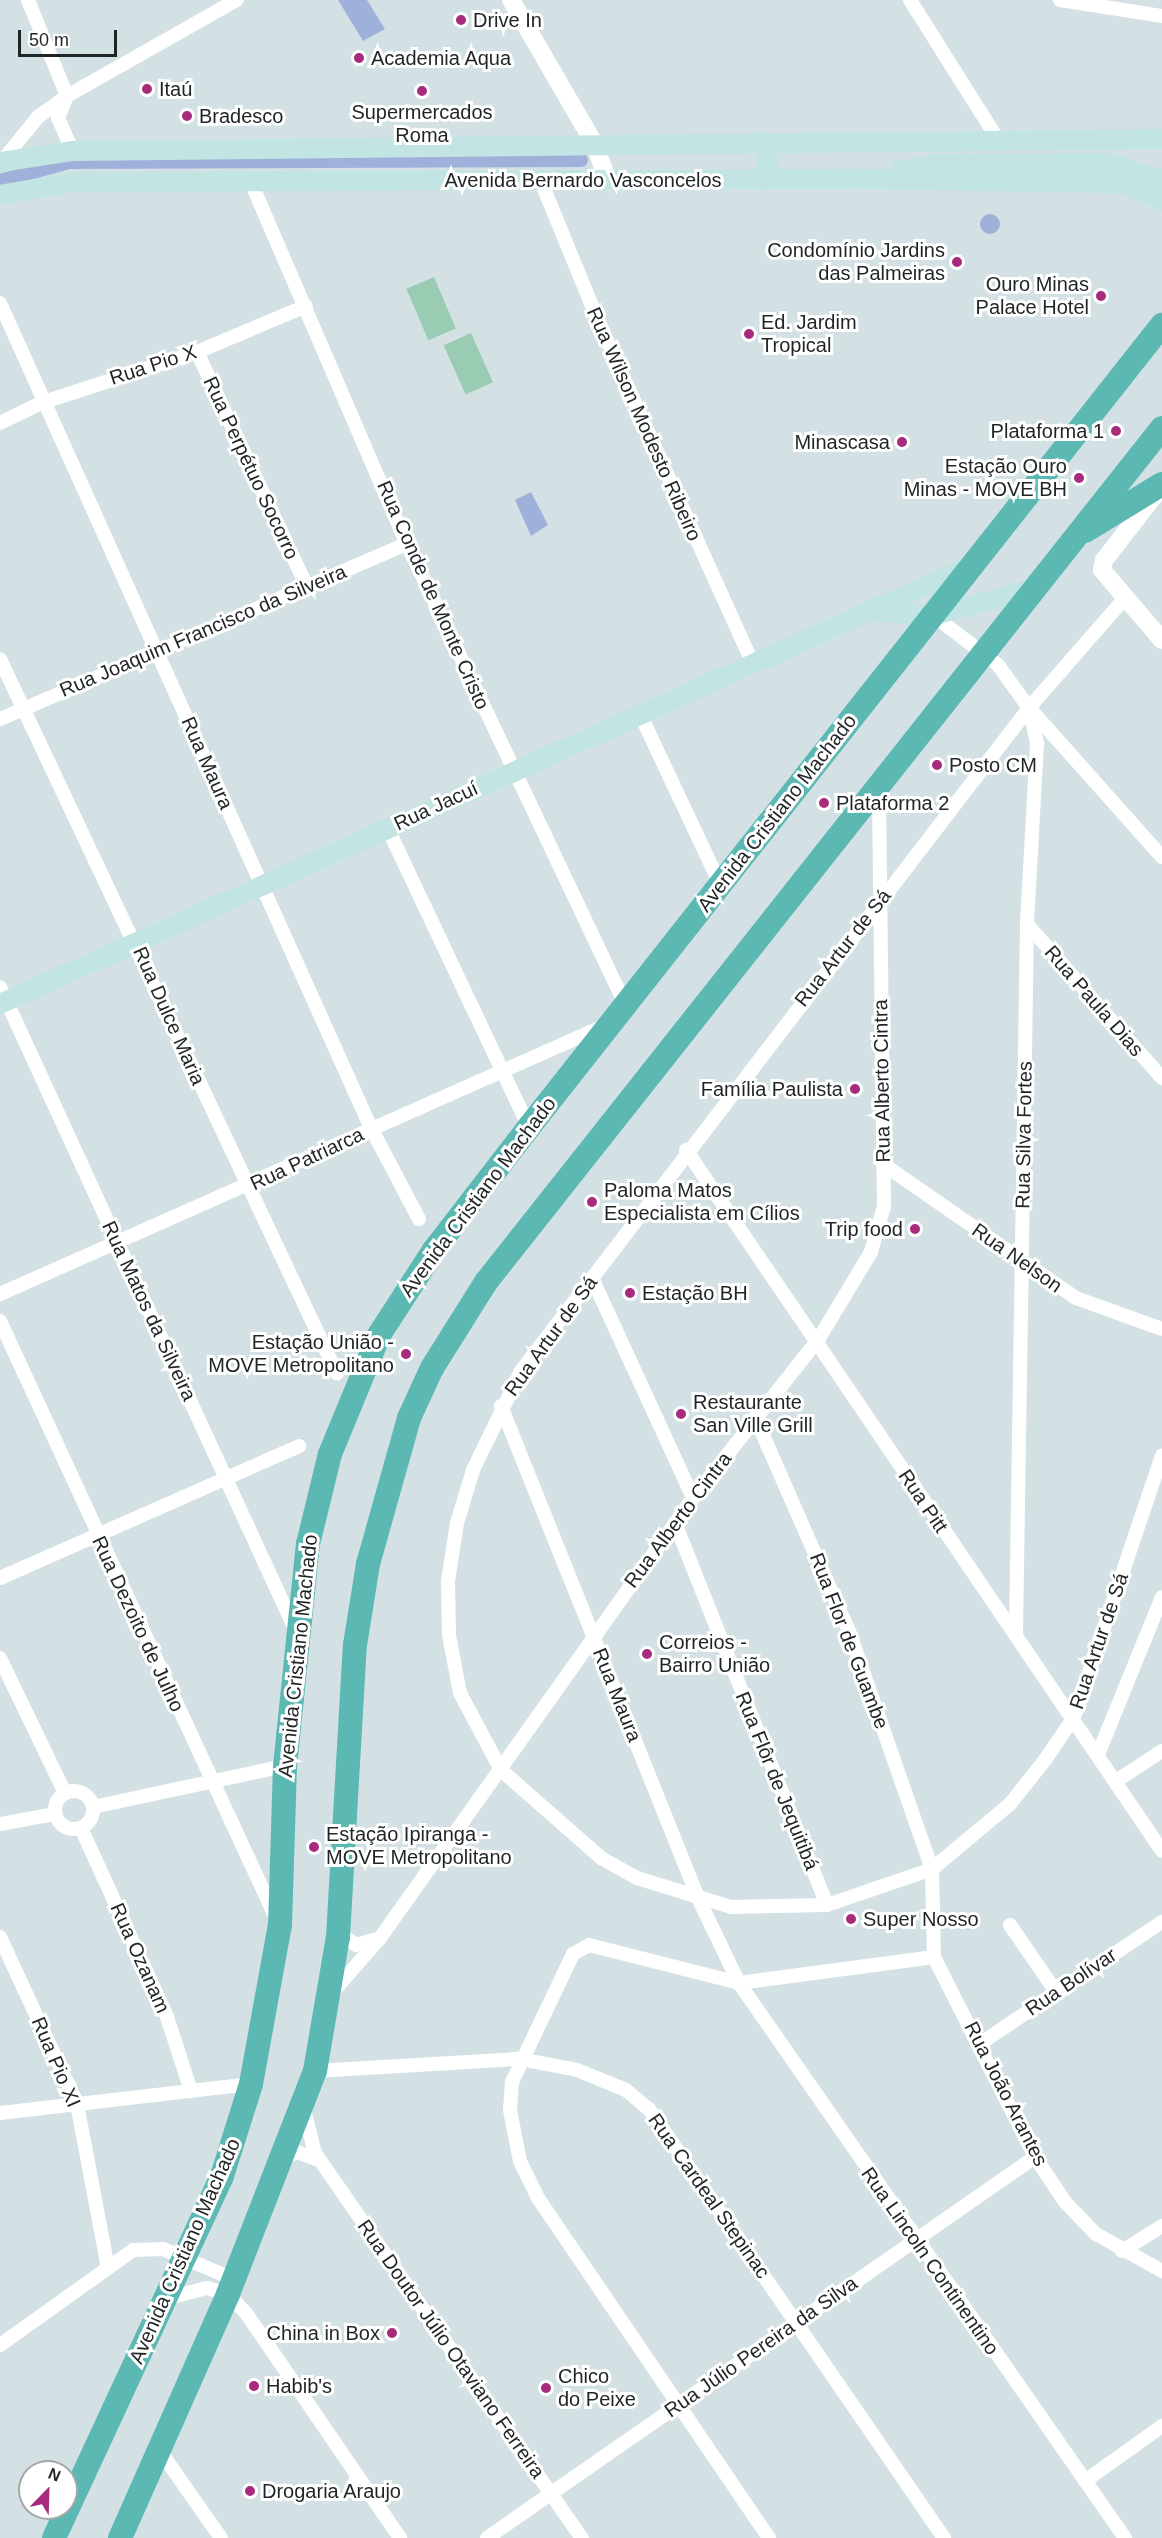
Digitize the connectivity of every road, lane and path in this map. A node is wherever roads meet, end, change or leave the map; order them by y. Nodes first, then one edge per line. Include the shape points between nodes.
1 (28, 0) edge
2 (237, 0) edge
3 (511, 0) edge
4 (910, 0) edge
5 (1060, 0) edge
6 (1162, 16) edge
7 (67, 96) junction
8 (1162, 139) edge
9 (763, 142) junction
10 (594, 143) junction
11 (999, 143) junction
12 (73, 151) junction
13 (1, 161) edge
14 (540, 179) junction
15 (859, 179) junction
16 (250, 180) junction
17 (764, 180) junction
18 (1162, 180) edge
19 (608, 181) junction
20 (0, 195) edge
21 (1162, 200) edge
22 (0, 303) edge
23 (306, 306) junction
24 (1162, 325) edge
25 (197, 352) junction
26 (41, 403) junction
27 (0, 423) edge
28 (1162, 428) edge
29 (1162, 485) edge
30 (1075, 537) junction
31 (407, 544) junction
32 (972, 565) junction
33 (306, 585) junction
34 (1035, 589) junction
35 (1124, 599) junction
36 (874, 612) junction
37 (933, 615) junction
38 (1162, 640) edge
39 (157, 650) junction
40 (984, 650) junction
41 (0, 658) edge
42 (754, 667) junction
43 (24, 708) junction
44 (1029, 708) junction
45 (641, 716) junction
46 (0, 719) edge
47 (513, 771) junction
48 (879, 783) junction
49 (388, 829) junction
50 (1162, 857) edge
51 (720, 884) junction
52 (261, 885) junction
53 (880, 900) junction
54 (1027, 924) junction
55 (136, 942) junction
56 (2, 997) edge
57 (620, 1014) junction
58 (503, 1071) junction
59 (1162, 1078) edge
60 (371, 1128) junction
61 (529, 1128) junction
62 (686, 1150) junction
63 (883, 1164) junction
64 (247, 1187) junction
65 (419, 1219) dead end
66 (118, 1243) junction
67 (1022, 1263) junction
68 (592, 1278) junction
69 (0, 1294) edge
70 (0, 1321) edge
71 (1162, 1329) edge
72 (818, 1340) junction
73 (337, 1374) dead end
74 (501, 1406) junction
75 (755, 1417) junction
76 (299, 1446) dead end
77 (1162, 1455) edge
78 (226, 1480) junction
79 (693, 1498) junction
80 (675, 1522) junction
81 (98, 1535) junction
82 (0, 1578) edge
83 (1162, 1597) edge
84 (298, 1635) junction
85 (1016, 1636) junction
86 (594, 1637) junction
87 (0, 1658) edge
88 (1074, 1717) junction
89 (1162, 1751) edge
90 (1099, 1752) junction
91 (285, 1766) junction
92 (501, 1770) junction
93 (1116, 1781) junction
94 (210, 1782) junction
95 (65, 1793) junction
96 (93, 1807) junction
97 (55, 1814) junction
98 (0, 1824) edge
99 (81, 1828) junction
100 (1162, 1851) edge
101 (932, 1869) junction
102 (699, 1900) junction
103 (827, 1905) junction
104 (1162, 1922) edge
105 (280, 1925) junction
106 (1010, 1925) dead end
107 (338, 1932) junction
108 (0, 1937) edge
109 (380, 1938) junction
110 (934, 1957) junction
111 (739, 1983) junction
112 (1056, 1992) junction
113 (332, 1993) junction
114 (981, 2043) junction
115 (520, 2059) junction
116 (315, 2071) junction
117 (251, 2084) junction
118 (191, 2091) junction
119 (77, 2104) junction
120 (304, 2110) junction
121 (0, 2113) edge
122 (1035, 2157) junction
123 (283, 2159) junction
124 (320, 2160) junction
125 (1162, 2226) edge
126 (913, 2239) junction
127 (1122, 2251) junction
128 (186, 2259) junction
129 (107, 2263) junction
130 (1162, 2271) edge
131 (230, 2287) junction
132 (168, 2298) junction
133 (795, 2322) junction
134 (0, 2345) edge
135 (678, 2405) junction
136 (1162, 2426) edge
137 (160, 2451) junction
138 (178, 2475) junction
139 (148, 2478) junction
140 (1085, 2481) junction
141 (550, 2492) junction
142 (54, 2538) edge
143 (120, 2538) edge
144 (221, 2538) edge
145 (400, 2538) edge
146 (486, 2538) edge
147 (582, 2538) edge
148 (769, 2538) edge
149 (944, 2538) edge
150 (1125, 2538) edge

1 - 7 street
2 - 7 street
3 - 10 street
4 - 11 street
5 - 6 street
7 - 12 street via 58,118
7 - 13 street via 38,117
8 - 11 main road, Avenida Bernardo Vasconcelos
9 - 10 main road, Avenida Bernardo Vasconcelos
9 - 11 main road, Avenida Bernardo Vasconcelos
9 - 17 main road via 768,161
10 - 12 main road, Avenida Bernardo Vasconcelos
10 - 19 street
12 - 13 main road, Avenida Bernardo Vasconcelos
14 - 16 main road, Avenida Bernardo Vasconcelos
14 - 19 main road, Avenida Bernardo Vasconcelos
14 - 42 street, Rua Wilson Modesto Ribeiro via 599,323
15 - 17 main road, Avenida Bernardo Vasconcelos
15 - 18 main road via 937,164 1010,162 1108,163
15 - 21 main road, Avenida Bernardo Vasconcelos via 1122,183
16 - 20 main road, Avenida Bernardo Vasconcelos via 74,182
16 - 23 street, Rua Conde de Monte Cristo
17 - 19 main road, Avenida Bernardo Vasconcelos
22 - 26 street, Rua Maura
23 - 25 street, Rua Pio X
23 - 31 street, Rua Conde de Monte Cristo
24 - 32 highway, Avenida Cristiano Machado
25 - 26 street, Rua Pio X
25 - 33 street, Rua Perpétuo Socorro
26 - 27 street, Rua Pio X
26 - 39 street, Rua Maura
28 - 30 highway
29 - 30 highway
29 - 35 street via 1104,560 1102,570
30 - 34 highway
31 - 33 street, Rua Joaquim Francisco da Silveira
31 - 47 street, Rua Conde de Monte Cristo
32 - 36 main road, Rua Jacuí
32 - 37 highway, Avenida Cristiano Machado
33 - 39 street, Rua Joaquim Francisco da Silveira
34 - 37 main road, Rua Jacuí
34 - 40 highway
35 - 38 street
35 - 44 street, Rua Artur de Sá
36 - 37 main road, Rua Jacuí
36 - 42 main road, Rua Jacuí
37 - 40 street
37 - 51 highway, Avenida Cristiano Machado
39 - 43 street, Rua Joaquim Francisco da Silveira
39 - 52 street, Rua Maura
40 - 44 street, Rua Silva Fortes
40 - 48 highway
41 - 43 street, Rua Dulce Maria
42 - 45 main road, Rua Jacuí
43 - 46 street, Rua Joaquim Francisco da Silveira
43 - 55 street, Rua Dulce Maria
44 - 50 street
44 - 53 street, Rua Artur de Sá
44 - 54 street, Rua Silva Fortes via 1037,744
45 - 47 main road, Rua Jacuí
45 - 51 street
47 - 49 main road, Rua Jacuí
47 - 57 street, Rua Conde de Monte Cristo
48 - 53 street, Rua Alberto Cintra
48 - 107 highway via 486,1282 432,1368 409,1418 368,1564 355,1645
49 - 52 main road, Rua Jacuí
49 - 58 street
51 - 57 highway, Avenida Cristiano Machado
52 - 55 main road, Rua Jacuí
52 - 60 street, Rua Maura
53 - 62 street, Rua Artur de Sá
53 - 63 street, Rua Alberto Cintra
54 - 59 street, Rua Paula Dias
54 - 67 street, Rua Silva Fortes
55 - 56 main road, Rua Jacuí
55 - 64 street, Rua Dulce Maria
56 - 66 street, Rua Matos da Silveira
57 - 58 street, Rua Patriarca
57 - 61 highway, Avenida Cristiano Machado
58 - 60 street, Rua Patriarca
58 - 61 street
60 - 64 street, Rua Patriarca
60 - 65 street, Rua Maura
61 - 84 highway, Avenida Cristiano Machado via 407,1287 356,1383 318,1499
62 - 68 street, Rua Artur de Sá
62 - 72 street, Rua Pitt
63 - 67 street, Rua Nelson
63 - 72 street, Rua Alberto Cintra via 884,1206 871,1252
64 - 66 street, Rua Patriarca
64 - 73 street, Rua Dulce Maria
66 - 69 street, Rua Patriarca
66 - 78 street, Rua Matos da Silveira
67 - 71 street, Rua Nelson via 1107,1314
67 - 85 street, Rua Silva Fortes
68 - 74 street, Rua Artur de Sá
68 - 79 street
70 - 81 street, Rua Dezoito de Julho
72 - 75 street, Rua Alberto Cintra
72 - 85 street, Rua Pitt
74 - 86 street, Rua Maura
74 - 92 street, Rua Artur de Sá via 473,1470 448,1581 449,1635 460,1693
75 - 79 street, Rua Alberto Cintra
75 - 101 street, Rua Flor de Guambe via 849,1631
76 - 78 street
77 - 88 street, Rua Artur de Sá
78 - 81 street
78 - 84 street, Rua Matos da Silveira
79 - 80 street, Rua Alberto Cintra
80 - 86 street, Rua Alberto Cintra
80 - 103 street, Rua Flôr de Jequitibá
81 - 82 street
81 - 94 street, Rua Dezoito de Julho
83 - 90 street
84 - 91 highway, Avenida Cristiano Machado
85 - 88 street, Rua Pitt
86 - 92 street, Rua Alberto Cintra
86 - 102 street, Rua Maura
87 - 95 street
88 - 90 street, Rua Pitt
88 - 101 street, Rua Artur de Sá via 1010,1804
89 - 93 street
90 - 93 street, Rua Pitt
91 - 94 street
91 - 105 highway, Avenida Cristiano Machado
92 - 102 street, Rua Artur de Sá via 601,1858 637,1878
92 - 109 street, Rua Alberto Cintra
93 - 100 street, Rua Pitt
94 - 96 street
94 - 105 street, Rua Dezoito de Julho
95 - 96 street via 83,1793
95 - 97 street
96 - 99 street via 91,1820
97 - 98 street
97 - 99 street via 68,1829
99 - 118 street, Rua Ozanam via 167,2017
101 - 103 street, Rua Artur de Sá
101 - 110 street, Rua João Arantes
102 - 103 street, Rua Artur de Sá via 765,1911
102 - 111 street, Rua Maura
104 - 112 street, Rua Bolívar
105 - 117 highway, Avenida Cristiano Machado
106 - 112 street
107 - 109 street via 356,1945
107 - 113 highway
108 - 119 street, Rua Pio XI
109 - 113 street, Rua Alberto Cintra
110 - 111 street
110 - 114 street, Rua João Arantes
111 - 115 street via 600,1945 573,1954
111 - 126 street, Rua Lincoln Continentino
112 - 114 street, Rua Bolívar
113 - 116 highway
114 - 122 street, Rua João Arantes
115 - 116 street, Rua Cardeal Stepinac
115 - 133 street, Rua Cardeal Stepinac via 604,2079 649,2109
115 - 135 street via 510,2110 520,2161 537,2196
116 - 120 highway
117 - 118 street
117 - 128 highway, Avenida Cristiano Machado via 222,2176
118 - 119 street
119 - 121 street
119 - 129 street, Rua Pio XI
120 - 123 highway
120 - 124 street, Rua Doutor Júlio Otaviano Ferreira
122 - 126 street, Rua Júlio Pereira da Silva
122 - 127 street, Rua João Arantes via 1065,2202
123 - 124 street via 297,2152
123 - 131 highway
124 - 141 street, Rua Doutor Júlio Otaviano Ferreira
125 - 127 street
126 - 133 street, Rua Júlio Pereira da Silva
126 - 140 street, Rua Lincoln Continentino
127 - 130 street, Rua João Arantes
128 - 129 street via 147,2247
128 - 131 street
128 - 132 highway, Avenida Cristiano Machado
129 - 134 street
131 - 132 street via 207,2288
131 - 137 highway
131 - 145 street
132 - 142 highway, Avenida Cristiano Machado
133 - 135 street, Rua Júlio Pereira da Silva
133 - 149 street, Rua Cardeal Stepinac
135 - 141 street, Rua Júlio Pereira da Silva
135 - 148 street
136 - 140 street
137 - 138 street
137 - 139 highway
138 - 139 street
138 - 144 street
139 - 143 highway
140 - 150 street, Rua Lincoln Continentino
141 - 146 street, Rua Júlio Pereira da Silva
141 - 147 street, Rua Doutor Júlio Otaviano Ferreira

